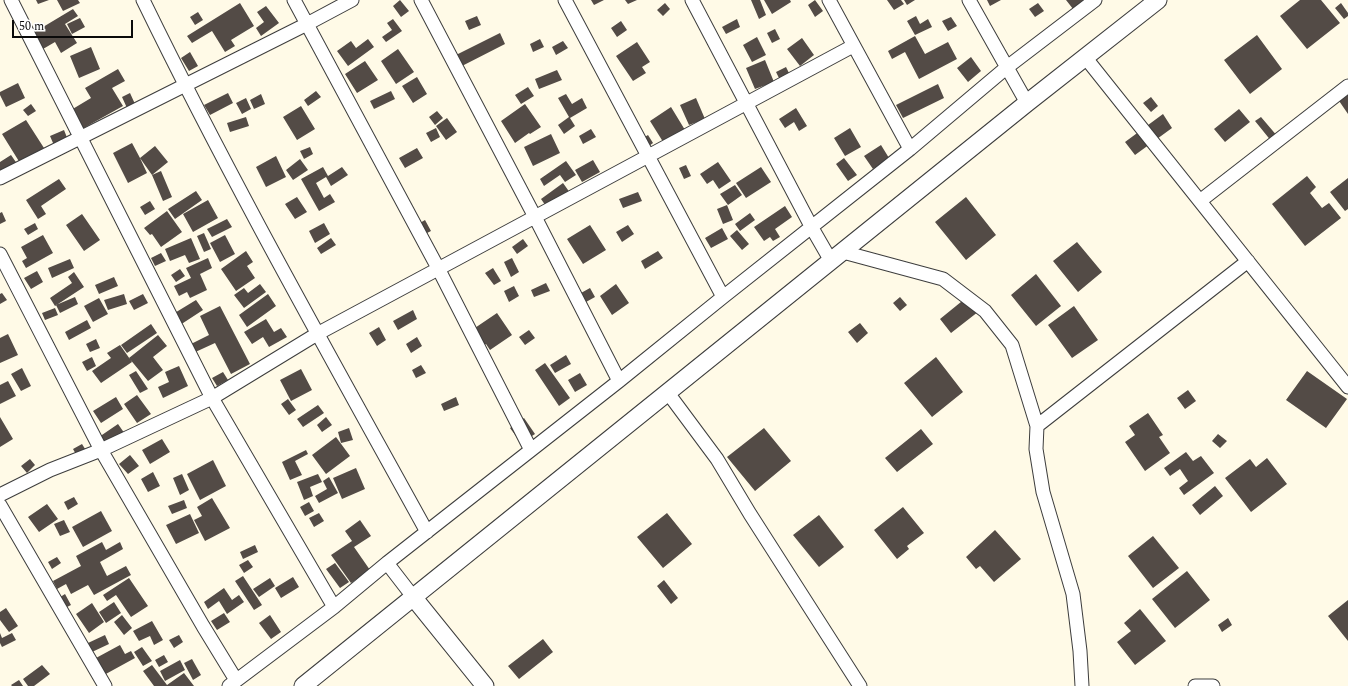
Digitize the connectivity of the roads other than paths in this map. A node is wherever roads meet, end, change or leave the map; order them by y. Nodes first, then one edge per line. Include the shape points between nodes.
1 (11, 0) edge
2 (143, 0) edge
3 (294, 0) edge
4 (352, 0) edge
5 (421, 0) edge
6 (565, 0) edge
7 (692, 0) edge
8 (829, 0) edge
9 (969, 0) edge
10 (1095, 0) edge
11 (1158, 0) edge
12 (307, 24) junction
13 (853, 46) junction
14 (1085, 57) junction
15 (1006, 68) junction
16 (184, 85) junction
17 (1348, 86) edge
18 (747, 103) junction
19 (1027, 103) junction
20 (80, 138) junction
21 (910, 149) junction
22 (648, 157) junction
23 (0, 178) edge
24 (1200, 201) junction
25 (535, 217) junction
26 (812, 228) junction
27 (0, 254) edge
28 (837, 257) junction
29 (1248, 261) junction
30 (438, 268) junction
31 (723, 297) junction
32 (317, 334) junction
33 (619, 381) junction
34 (1348, 387) edge
35 (668, 393) junction
36 (212, 398) junction
37 (1038, 426) junction
38 (101, 450) junction
39 (531, 450) junction
40 (0, 495) edge
41 (0, 505) edge
42 (427, 532) junction
43 (387, 563) junction
44 (414, 598) junction
45 (334, 607) junction
46 (233, 683) edge
47 (105, 686) edge
48 (303, 686) edge
49 (485, 686) edge
50 (860, 686) edge
51 (1082, 686) edge
52 (1195, 686) edge
53 (1213, 686) edge

1 - 20 street
2 - 16 street
3 - 12 street
4 - 12 street
5 - 25 street
6 - 22 street
7 - 18 street
8 - 13 street
9 - 15 street
10 - 15 street
11 - 14 street
12 - 16 street
12 - 30 street
13 - 18 street
13 - 21 street
14 - 19 street
14 - 24 street
15 - 19 street
15 - 21 street
16 - 20 street
16 - 32 street
17 - 24 street
18 - 22 street
18 - 26 street
19 - 28 street
20 - 23 street
20 - 36 street
21 - 26 street
22 - 25 street
22 - 31 street
24 - 29 street
25 - 30 street
25 - 33 street
26 - 28 street
26 - 31 street
27 - 38 street
28 - 35 street
28 - 37 street via 944,279 985,311 1012,345
29 - 34 street
29 - 37 street
30 - 32 street
30 - 39 street
31 - 33 street
32 - 36 street
32 - 42 street
33 - 39 street
35 - 44 street
35 - 50 street via 717,459
36 - 38 street
36 - 45 street
37 - 51 street via 1036,449 1043,492 1073,594
38 - 40 street via 50,470
38 - 46 street
39 - 42 street
41 - 47 street
42 - 43 street
43 - 44 street
43 - 45 street
44 - 48 street
44 - 49 street
45 - 46 street
52 - 53 street

